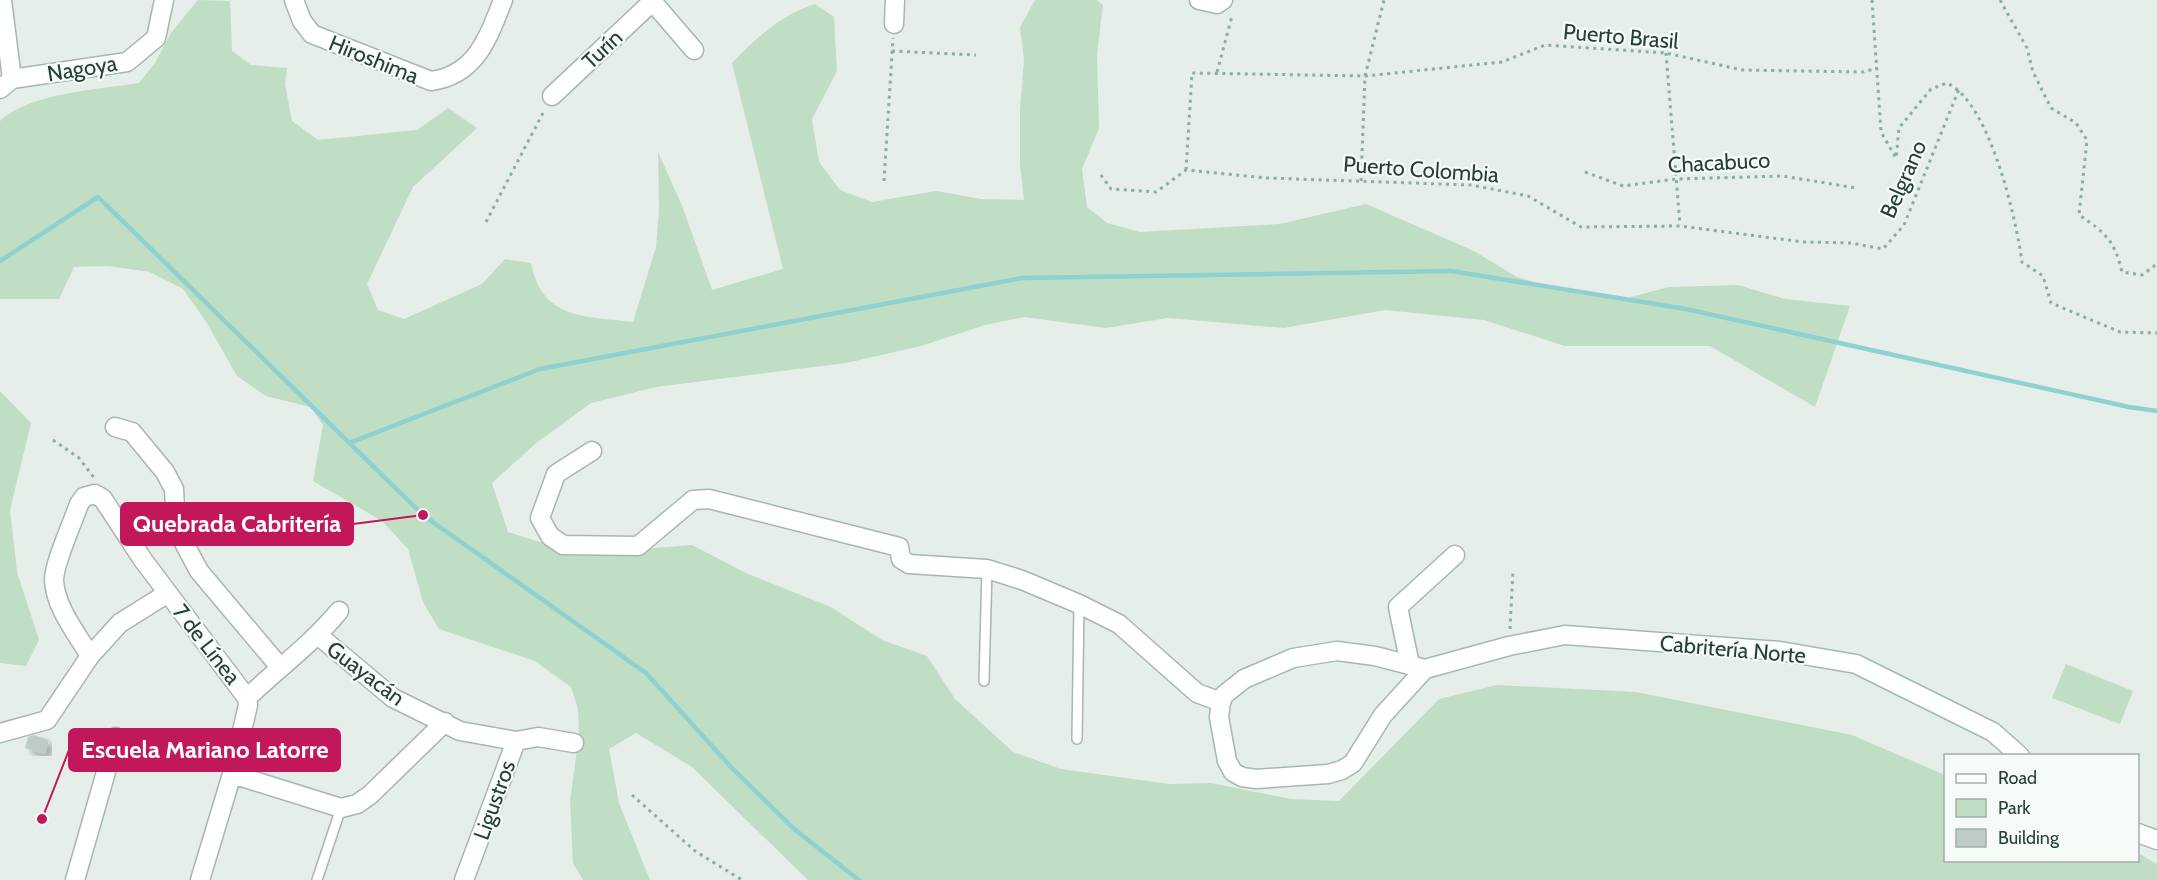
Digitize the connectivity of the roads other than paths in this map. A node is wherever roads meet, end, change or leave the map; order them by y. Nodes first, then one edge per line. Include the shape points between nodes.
1 (2, 0) edge
2 (164, 0) edge
3 (294, 0) edge
4 (502, 0) edge
5 (895, 0) edge
6 (1199, 0) edge
7 (1223, 0) edge
8 (652, 1) edge
9 (894, 24) road end
10 (694, 50) dead end
11 (6, 84) edge
12 (552, 96) road end
13 (115, 427) dead end
14 (591, 451) dead end
15 (1455, 555) dead end
16 (987, 569) junction
17 (168, 593) junction
18 (1079, 604) junction
19 (339, 611) dead end
20 (319, 636) junction
21 (90, 656) junction
22 (279, 666) junction
23 (1418, 667) junction
24 (984, 681) dead end
25 (247, 698) junction
26 (1221, 702) junction
27 (445, 722) junction
28 (0, 732) edge
29 (116, 737) dead end
30 (1077, 739) dead end
31 (516, 741) junction
32 (574, 742) dead end
33 (2018, 754) edge
34 (232, 774) junction
35 (341, 808) junction
36 (2139, 833) edge
37 (2157, 840) edge
38 (75, 880) edge
39 (200, 880) edge
40 (318, 880) edge
41 (464, 880) edge

1 - 11 street
2 - 11 street, Nagoya via 156,38 127,62
3 - 4 street, Hiroshima via 312,34 430,81 448,79 485,46
5 - 9 street
6 - 7 street via 1217,4
8 - 10 street
8 - 12 street, Turín
13 - 22 street via 132,432 165,472 174,489 176,528 199,571
14 - 16 street via 556,474 540,518 550,536 563,545 638,546 693,500 709,499 899,547 901,559 909,564
15 - 23 street via 1398,607
16 - 18 street
16 - 24 lane
17 - 21 street via 120,623
17 - 21 street, 7 de Línea via 99,495 90,494 79,504 54,578 63,610
17 - 25 street, 7 de Línea
18 - 26 street via 1119,624 1197,693
18 - 30 lane
19 - 20 street, Guayacán
20 - 22 street, Guayacán
20 - 27 street, Guayacán via 393,698
21 - 28 street via 47,720
22 - 25 street, Guayacán
23 - 26 street, Cabritería Norte via 1337,651 1315,654 1293,658 1244,679
23 - 26 street via 1353,763 1328,774 1256,779 1233,772 1223,746
23 - 33 street, Cabritería Norte via 1565,635 1780,651 1856,664 1993,732
25 - 34 street, 7 de Línea
27 - 31 street, Guayacán via 460,731
27 - 35 street via 370,795
29 - 38 street
31 - 32 street, Ligustros via 538,737
31 - 41 street, Ligustros
34 - 35 street
34 - 39 street, 7 de Línea
35 - 40 lane
36 - 37 street

